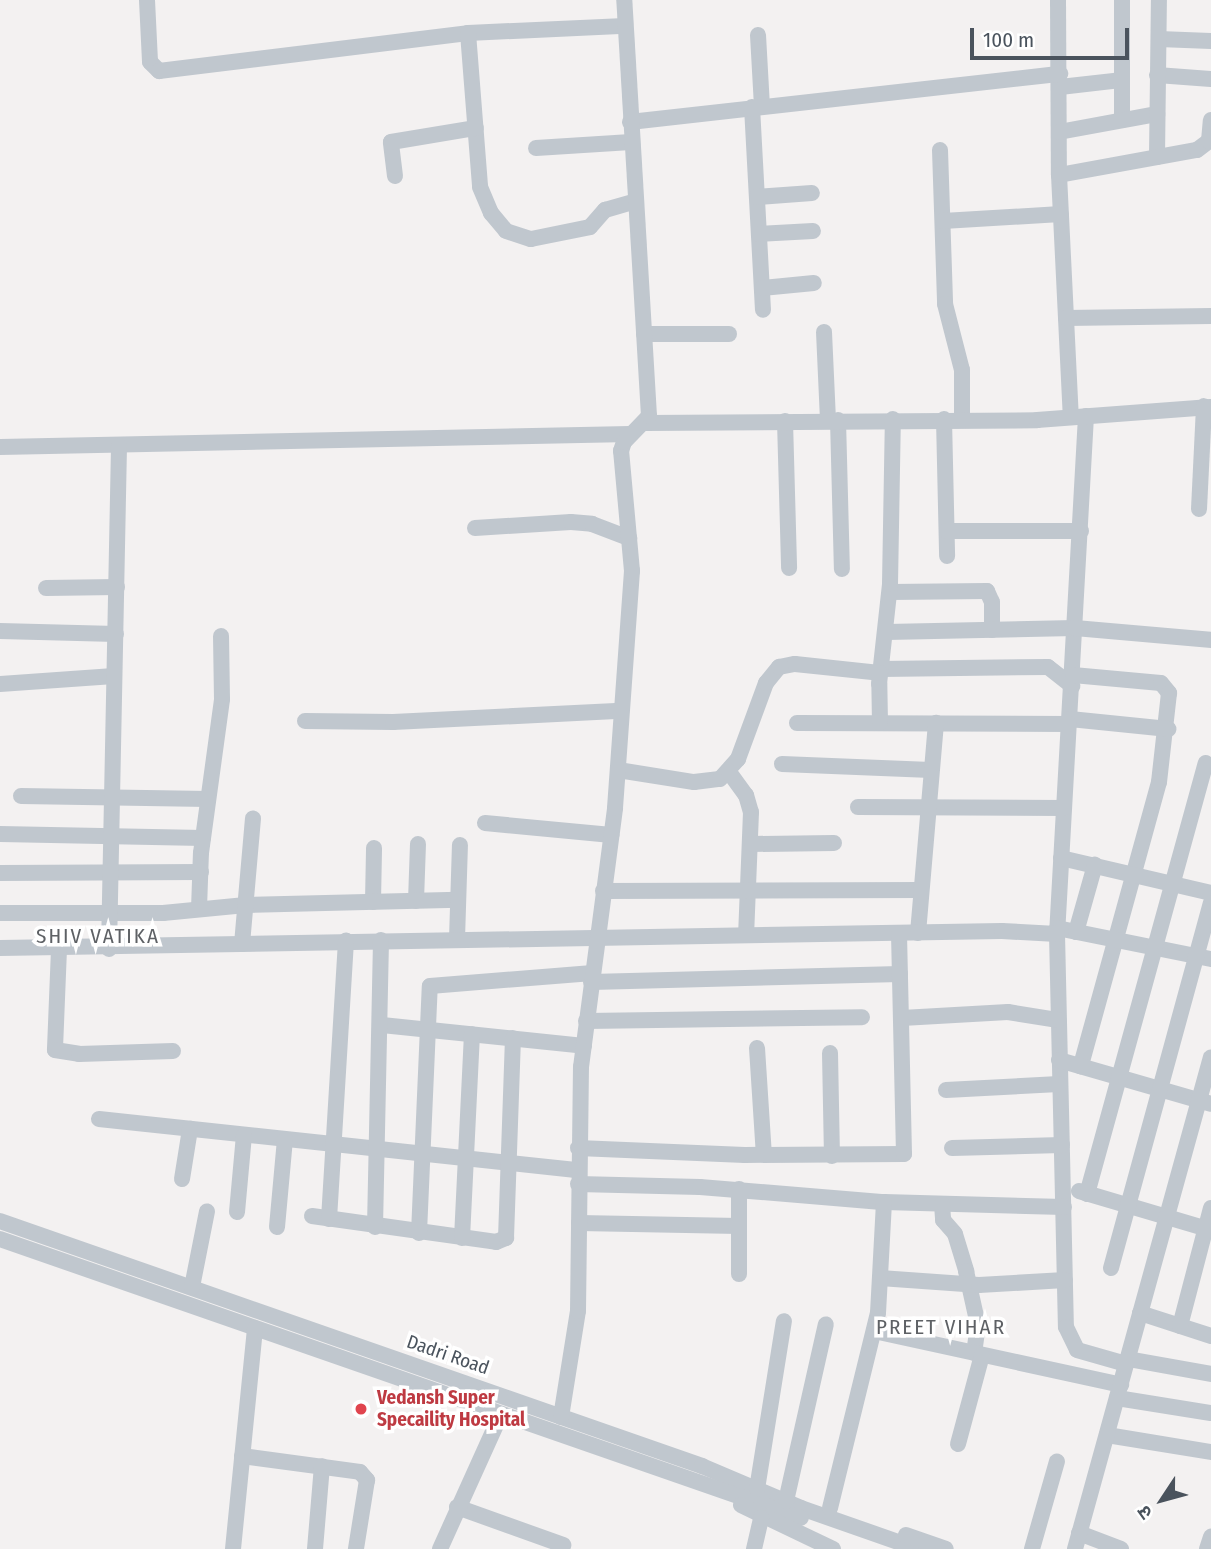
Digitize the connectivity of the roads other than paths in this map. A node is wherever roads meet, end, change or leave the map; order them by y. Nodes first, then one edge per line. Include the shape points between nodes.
1 (147, 0) edge
2 (624, 0) edge
3 (1058, 0) edge
4 (1122, 0) edge
5 (1159, 0) edge
6 (625, 26) junction
7 (468, 33) junction
8 (758, 35) dead end
9 (1159, 39) junction
10 (1211, 41) edge
11 (1157, 75) junction
12 (1211, 79) edge
13 (1121, 80) junction
14 (1060, 81) junction
15 (757, 106) junction
16 (1157, 114) junction
17 (1122, 120) junction
18 (1211, 120) edge
19 (630, 122) junction
20 (476, 128) junction
21 (1059, 132) junction
22 (631, 142) junction
23 (536, 148) dead end
24 (940, 150) dead end
25 (1157, 157) junction
26 (1059, 175) junction
27 (395, 176) dead end
28 (812, 193) dead end
29 (757, 197) junction
30 (636, 201) junction
31 (1061, 214) junction
32 (943, 221) junction
33 (813, 230) dead end
34 (759, 234) junction
35 (814, 283) dead end
36 (762, 288) junction
37 (763, 310) dead end
38 (1211, 316) edge
39 (1066, 318) junction
40 (824, 332) dead end
41 (644, 334) junction
42 (729, 334) dead end
43 (1207, 406) edge
44 (1079, 417) junction
45 (893, 419) junction
46 (944, 419) junction
47 (962, 419) junction
48 (833, 420) junction
49 (785, 421) junction
50 (646, 423) junction
51 (630, 434) junction
52 (119, 446) junction
53 (0, 447) edge
54 (1199, 509) dead end
55 (475, 528) dead end
56 (947, 531) junction
57 (1081, 531) junction
58 (629, 538) junction
59 (947, 556) dead end
60 (789, 568) dead end
61 (842, 569) dead end
62 (117, 587) junction
63 (46, 588) dead end
64 (890, 592) junction
65 (1075, 628) junction
66 (992, 630) junction
67 (0, 631) edge
68 (887, 632) junction
69 (116, 634) junction
70 (221, 636) dead end
71 (1211, 640) edge
72 (880, 671) junction
73 (114, 676) junction
74 (1073, 680) junction
75 (0, 684) edge
76 (621, 711) junction
77 (305, 721) dead end
78 (1069, 721) junction
79 (797, 723) dead end
80 (880, 723) junction
81 (936, 723) junction
82 (1168, 729) junction
83 (1206, 763) dead end
84 (782, 764) dead end
85 (931, 769) junction
86 (618, 770) junction
87 (729, 772) junction
88 (21, 796) dead end
89 (111, 798) junction
90 (208, 799) junction
91 (858, 807) dead end
92 (927, 807) junction
93 (1064, 808) junction
94 (253, 818) dead end
95 (485, 823) dead end
96 (0, 834) edge
97 (611, 835) junction
98 (203, 838) junction
99 (110, 839) junction
100 (835, 843) dead end
101 (418, 844) dead end
102 (752, 844) junction
103 (460, 845) dead end
104 (374, 848) dead end
105 (1060, 858) junction
106 (1095, 865) junction
107 (201, 872) junction
108 (0, 873) edge
109 (110, 874) junction
110 (1134, 874) junction
111 (1173, 885) junction
112 (921, 890) junction
113 (603, 891) junction
114 (749, 891) junction
115 (1211, 892) edge
116 (458, 900) junction
117 (416, 901) junction
118 (373, 902) junction
119 (1211, 902) edge
120 (246, 905) junction
121 (199, 909) junction
122 (0, 913) edge
123 (109, 915) junction
124 (1057, 931) junction
125 (1076, 932) junction
126 (899, 933) junction
127 (918, 933) junction
128 (746, 935) junction
129 (596, 938) junction
130 (457, 939) junction
131 (381, 940) junction
132 (1117, 940) junction
133 (346, 941) junction
134 (242, 944) junction
135 (0, 947) edge
136 (1157, 948) junction
137 (59, 949) junction
138 (109, 949) junction
139 (1204, 957) edge
140 (900, 974) junction
141 (591, 978) junction
142 (862, 1017) dead end
143 (902, 1018) junction
144 (1058, 1020) junction
145 (586, 1021) junction
146 (382, 1026) junction
147 (427, 1030) junction
148 (472, 1034) junction
149 (513, 1038) junction
150 (583, 1046) junction
151 (757, 1048) dead end
152 (173, 1051) dead end
153 (830, 1053) dead end
154 (1211, 1057) edge
155 (1059, 1060) junction
156 (1081, 1066) junction
157 (1122, 1078) junction
158 (1059, 1084) junction
159 (1161, 1088) junction
160 (946, 1090) dead end
161 (1205, 1102) edge
162 (99, 1119) dead end
163 (190, 1129) junction
164 (244, 1135) junction
165 (285, 1139) junction
166 (335, 1145) junction
167 (1062, 1145) junction
168 (952, 1148) dead end
169 (378, 1149) junction
170 (578, 1149) junction
171 (420, 1153) junction
172 (764, 1155) junction
173 (832, 1156) junction
174 (465, 1158) junction
175 (510, 1163) junction
176 (578, 1177) junction
177 (183, 1179) dead end
178 (1063, 1187) junction
179 (739, 1189) junction
180 (1087, 1194) junction
181 (884, 1202) junction
182 (942, 1204) junction
183 (1127, 1206) junction
184 (1064, 1207) junction
185 (1211, 1208) edge
186 (207, 1211) dead end
187 (237, 1212) dead end
188 (1166, 1217) junction
189 (0, 1221) edge
190 (579, 1223) junction
191 (739, 1226) junction
192 (277, 1227) dead end
193 (375, 1227) junction
194 (1208, 1229) edge
195 (419, 1233) junction
196 (462, 1238) junction
197 (0, 1239) edge
198 (1111, 1268) dead end
199 (739, 1274) dead end
200 (880, 1278) junction
201 (1065, 1280) junction
202 (969, 1285) junction
203 (192, 1287) junction
204 (1140, 1313) junction
205 (784, 1321) dead end
206 (827, 1324) dead end
207 (1180, 1326) junction
208 (255, 1328) junction
209 (874, 1331) junction
210 (1211, 1336) edge
211 (978, 1354) junction
212 (1127, 1362) junction
213 (1210, 1370) edge
214 (1119, 1391) junction
215 (1211, 1413) edge
216 (501, 1414) junction
217 (561, 1417) junction
218 (1107, 1435) junction
219 (958, 1444) dead end
220 (1211, 1452) edge
221 (242, 1456) junction
222 (1057, 1461) dead end
223 (322, 1466) junction
224 (713, 1488) junction
225 (757, 1489) junction
226 (787, 1498) junction
227 (457, 1507) junction
228 (830, 1508) junction
229 (761, 1518) junction
230 (1211, 1537) edge
231 (1077, 1541) edge
232 (563, 1545) dead end
233 (233, 1549) edge
234 (315, 1549) edge
235 (356, 1549) edge
236 (441, 1549) edge
237 (754, 1549) edge
238 (833, 1549) edge
239 (888, 1549) edge
240 (918, 1549) edge
241 (946, 1549) edge
242 (1032, 1549) edge
243 (1121, 1549) edge
244 (1207, 1549) edge

1 - 7 street via 150,62 159,71
2 - 6 street
3 - 14 street
4 - 13 street
5 - 9 street
6 - 7 street
6 - 19 street
7 - 20 street
8 - 15 street
9 - 10 street
9 - 11 street
11 - 12 street
11 - 16 street
13 - 14 street
13 - 17 street
14 - 15 street
14 - 21 street
15 - 19 street
15 - 29 street
16 - 17 street
16 - 25 street
17 - 21 street
18 - 25 street via 1209,141 1202,148
19 - 22 street
20 - 27 street via 391,142
20 - 30 street via 485,201 499,224 512,234 531,239 590,227 605,210
21 - 26 street
22 - 23 street
22 - 30 street
24 - 32 street
25 - 26 street
26 - 31 street
28 - 29 street
29 - 34 street
30 - 41 street
31 - 32 street
31 - 39 street
32 - 47 street via 947,319 962,370
33 - 34 street
34 - 36 street
35 - 36 street
36 - 37 street
38 - 39 street
39 - 44 street
40 - 48 street
41 - 42 street
41 - 50 street
43 - 44 street
43 - 54 street
44 - 47 street
44 - 57 street
45 - 46 street
45 - 48 street
45 - 64 street
46 - 47 street
46 - 56 street
48 - 49 street
48 - 61 street
49 - 50 street
49 - 60 street
50 - 51 street
51 - 52 street
51 - 58 street via 621,461
52 - 53 street
52 - 62 street
55 - 58 street via 571,522 592,524
56 - 57 street
56 - 59 street
57 - 65 street
58 - 76 street via 632,571
62 - 63 street
62 - 69 street
64 - 66 street via 987,591 992,602
64 - 68 street
65 - 66 street
65 - 71 street
65 - 74 street
66 - 68 street
67 - 69 street
68 - 72 street
69 - 73 street
70 - 90 street via 222,699
72 - 74 street via 1048,667
72 - 80 street
72 - 87 street via 795,664 779,667 766,683 749,735
73 - 75 street
73 - 89 street
74 - 78 street
74 - 82 street via 1165,685
76 - 77 street via 393,722
76 - 86 street
78 - 81 street
78 - 82 street
78 - 93 street
79 - 80 street
80 - 81 street
81 - 85 street
82 - 110 street
83 - 111 street
84 - 85 street
85 - 92 street
86 - 87 street via 694,782 720,779
86 - 97 street
87 - 102 street via 746,794
88 - 89 street
89 - 90 street
89 - 99 street
90 - 98 street
91 - 92 street
92 - 93 street
92 - 112 street
93 - 105 street
94 - 120 street
95 - 97 street
96 - 99 street
97 - 113 street
98 - 99 street
98 - 107 street
99 - 109 street
100 - 102 street
101 - 117 street
102 - 114 street
103 - 116 street
104 - 118 street
105 - 106 street
105 - 124 street
106 - 110 street
106 - 125 street
107 - 109 street
107 - 121 street
108 - 109 street
109 - 123 street
110 - 111 street
110 - 132 street
111 - 115 street
111 - 136 street
112 - 114 street
112 - 127 street
113 - 114 street
113 - 129 street
114 - 128 street
116 - 117 street
116 - 130 street
117 - 118 street
118 - 120 street
119 - 139 street
120 - 121 street
120 - 134 street
121 - 123 street
122 - 123 street
123 - 138 street
124 - 125 street
124 - 127 street
124 - 144 street
125 - 132 street
126 - 127 street
126 - 128 street
126 - 140 street
128 - 129 street
129 - 130 street
129 - 141 street
130 - 131 street
131 - 133 street
131 - 146 street
132 - 136 street
132 - 156 street
133 - 134 street
133 - 166 street
134 - 138 street
135 - 137 street
136 - 139 street
136 - 157 street
137 - 138 street
137 - 152 street via 55,1050 79,1054
139 - 159 street
140 - 141 street
140 - 143 street
141 - 145 street
141 - 147 street via 434,983 427,990
142 - 145 street
143 - 144 street via 988,1011
143 - 173 street via 904,1154
144 - 155 street
145 - 150 street
146 - 147 street
146 - 169 street
147 - 148 street
147 - 171 street
148 - 149 street
148 - 174 street
149 - 150 street
149 - 175 street
150 - 170 street
151 - 172 street
153 - 173 street
154 - 161 street
155 - 156 street
155 - 158 street
156 - 157 street
157 - 159 street
157 - 180 street
158 - 160 street
158 - 167 street
159 - 161 street
159 - 183 street
161 - 188 street
162 - 163 street
163 - 164 street
163 - 177 street
164 - 165 street
164 - 187 street
165 - 166 street
165 - 192 street
166 - 169 street
166 - 193 street via 321,1218
167 - 168 street
167 - 178 street
169 - 171 street
169 - 193 street
170 - 172 street
170 - 176 street
171 - 174 street
171 - 195 street
172 - 173 street
174 - 175 street
174 - 196 street
175 - 176 street
175 - 196 street via 506,1238 496,1242
176 - 179 street
176 - 190 street
178 - 180 street
178 - 184 street
179 - 181 street
179 - 191 street
180 - 183 street
181 - 182 street
181 - 200 street
182 - 184 street
182 - 202 street via 943,1220 956,1234
183 - 188 street
183 - 198 street
184 - 201 street
185 - 194 street
186 - 203 street
188 - 194 street
188 - 204 street
189 - 203 street, Dadri Road
190 - 191 street
190 - 217 street via 578,1311
191 - 199 street
193 - 195 street
194 - 207 street
195 - 196 street
197 - 208 street, Dadri Road
200 - 202 street
200 - 209 street
201 - 202 street
201 - 212 street via 1069,1342 1082,1353
202 - 211 street via 978,1325
203 - 217 street, Dadri Road
204 - 207 street
204 - 212 street
205 - 225 street
206 - 226 street
207 - 210 street
208 - 216 street, Dadri Road
208 - 221 street
209 - 211 street
209 - 228 street
211 - 214 street
211 - 219 street
212 - 213 street
212 - 214 street
214 - 215 street
214 - 218 street
216 - 224 street, Dadri Road
216 - 227 street
217 - 225 street, Dadri Road
218 - 220 street
218 - 231 street
221 - 223 street
221 - 233 street
222 - 242 street
223 - 234 street
223 - 235 street via 354,1470 367,1480
224 - 229 street
224 - 239 street, Dadri Road
225 - 226 street, Dadri Road
226 - 228 street
226 - 240 street, Dadri Road
227 - 232 street
227 - 236 street
228 - 241 street
229 - 237 street
229 - 238 street
230 - 244 street
231 - 243 street

